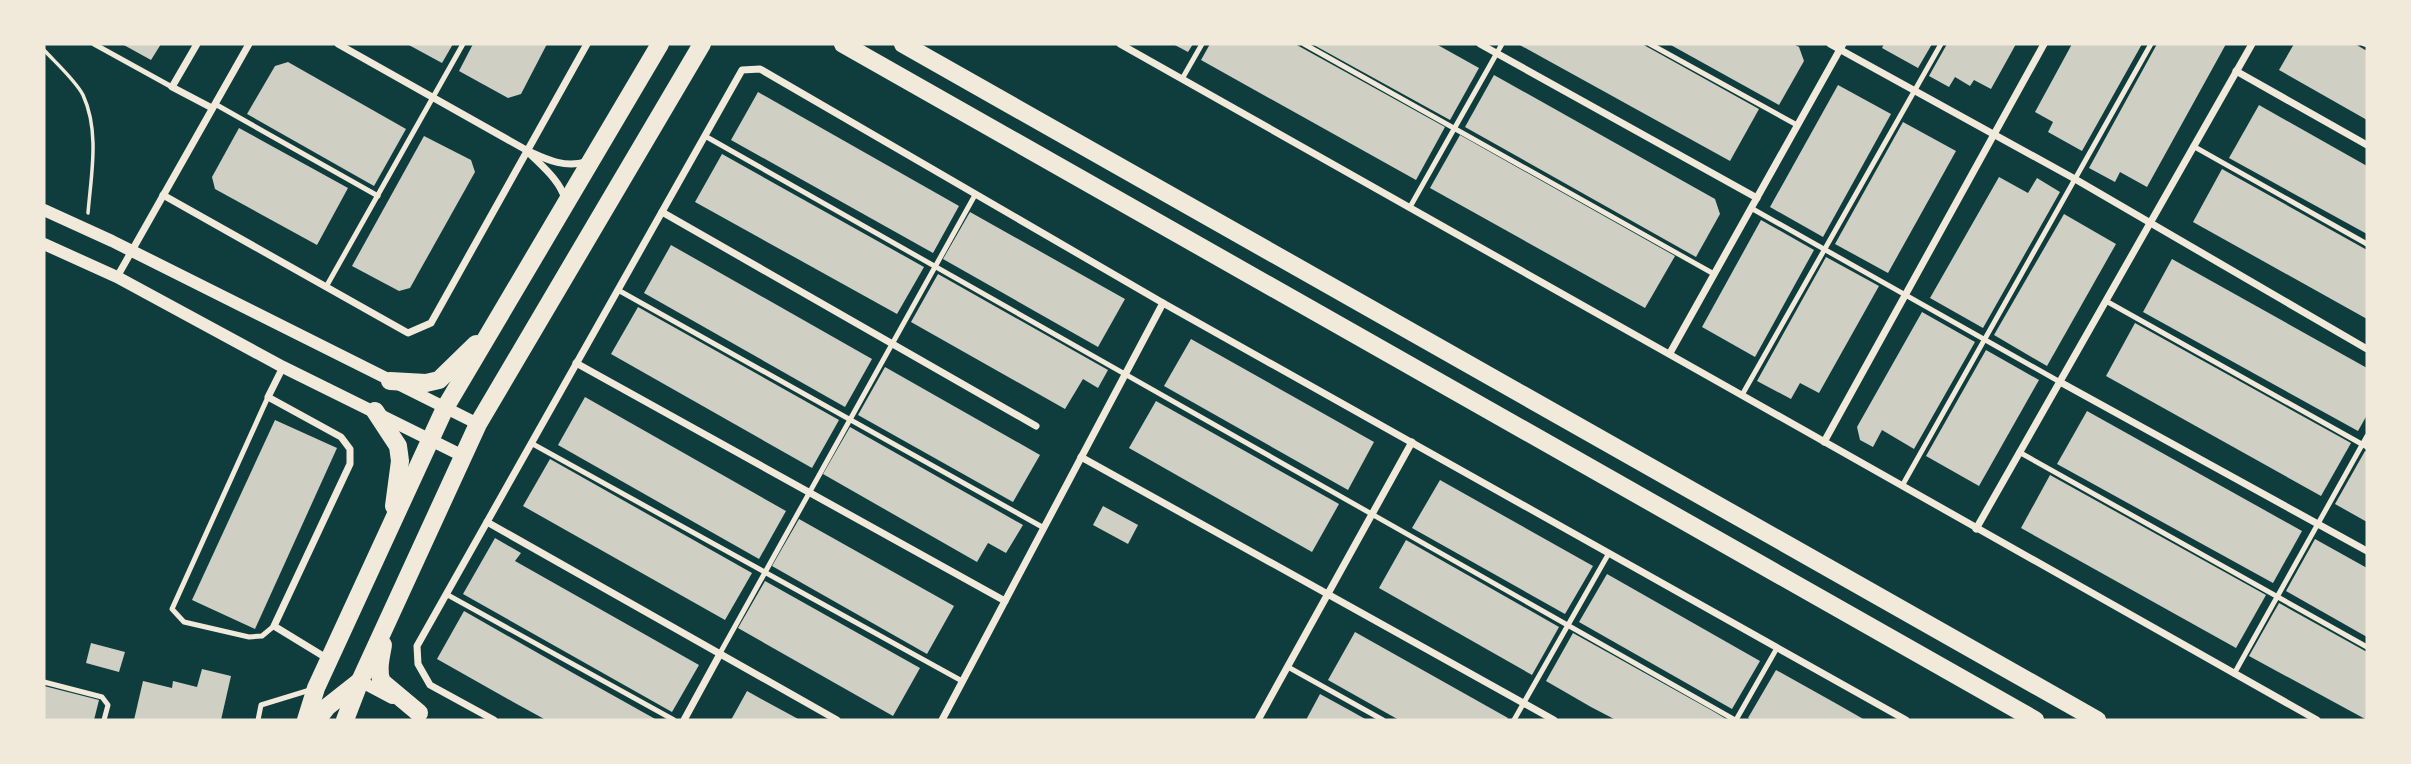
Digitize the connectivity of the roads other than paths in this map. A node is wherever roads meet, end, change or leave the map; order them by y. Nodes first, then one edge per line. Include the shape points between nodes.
1 (93, 44) edge
2 (197, 44) edge
3 (249, 44) edge
4 (338, 44) edge
5 (463, 44) edge
6 (587, 44) edge
7 (660, 44) edge
8 (702, 44) edge
9 (843, 44) edge
10 (903, 44) edge
11 (1120, 44) edge
12 (1202, 44) edge
13 (1304, 44) edge
14 (1480, 44) edge
15 (1502, 44) edge
16 (1650, 44) edge
17 (1830, 44) edge
18 (1941, 44) edge
19 (2044, 44) edge
20 (2151, 44) edge
21 (2252, 44) edge
22 (1842, 47) edge
23 (1497, 53) junction
24 (2236, 71) junction
25 (1182, 79) junction
26 (172, 87) junction
27 (1915, 90) junction
28 (432, 97) junction
29 (214, 106) junction
30 (1797, 125) junction
31 (1455, 128) junction
32 (1994, 134) junction
33 (705, 136) junction
34 (2367, 145) edge
35 (2193, 146) junction
36 (527, 151) junction
37 (591, 161) junction
38 (2075, 179) junction
39 (163, 195) junction
40 (975, 195) junction
41 (377, 196) junction
42 (1757, 198) junction
43 (566, 202) junction
44 (1410, 207) junction
45 (1751, 208) junction
46 (44, 210) edge
47 (662, 212) junction
48 (2150, 223) junction
49 (44, 244) edge
50 (2367, 244) edge
51 (1825, 249) junction
52 (131, 251) junction
53 (934, 267) junction
54 (1714, 274) junction
55 (117, 277) junction
56 (326, 287) junction
57 (618, 290) junction
58 (1905, 295) junction
59 (2106, 301) junction
60 (1163, 303) junction
61 (491, 330) junction
62 (1984, 339) junction
63 (892, 344) junction
64 (2367, 349) edge
65 (1670, 352) junction
66 (576, 363) junction
67 (283, 367) junction
68 (1125, 375) junction
69 (390, 380) junction
70 (2060, 382) junction
71 (1742, 395) junction
72 (268, 397) junction
73 (445, 408) junction
74 (375, 411) junction
75 (849, 420) junction
76 (478, 424) junction
77 (1036, 426) dead end
78 (2367, 436) edge
79 (430, 439) junction
80 (1412, 442) junction
81 (1824, 442) junction
82 (531, 443) junction
83 (2365, 446) edge
84 (2019, 452) junction
85 (463, 456) junction
86 (1082, 457) junction
87 (1902, 486) junction
88 (809, 493) junction
89 (1372, 514) junction
90 (393, 516) junction
91 (487, 522) junction
92 (2318, 524) junction
93 (1044, 528) junction
94 (1976, 529) junction
95 (2367, 551) edge
96 (1609, 553) junction
97 (765, 573) junction
98 (446, 594) junction
99 (1328, 594) junction
100 (2277, 597) junction
101 (1005, 601) junction
102 (1568, 625) junction
103 (274, 626) junction
104 (385, 627) junction
105 (2367, 647) edge
106 (1777, 648) junction
107 (720, 655) junction
108 (329, 660) junction
109 (1287, 667) junction
110 (2234, 674) junction
111 (360, 681) junction
112 (962, 681) junction
113 (44, 682) edge
114 (316, 688) junction
115 (1524, 704) junction
116 (425, 717) edge
117 (104, 720) edge
118 (258, 720) edge
119 (306, 720) edge
120 (317, 720) edge
121 (345, 720) edge
122 (494, 720) edge
123 (674, 720) edge
124 (684, 720) edge
125 (837, 720) edge
126 (942, 720) edge
127 (1258, 720) edge
128 (1383, 720) edge
129 (1514, 720) edge
130 (1554, 720) edge
131 (1736, 720) edge
132 (1906, 720) edge
133 (2035, 720) edge
134 (2097, 720) edge
135 (2317, 720) edge

1 - 26 lane
2 - 26 street
3 - 29 street
4 - 28 street
5 - 28 lane
6 - 36 street
7 - 37 main road
8 - 76 main road
9 - 133 main road
10 - 134 main road
11 - 25 street
12 - 25 lane
13 - 31 lane
14 - 23 street
15 - 23 lane
16 - 30 lane
17 - 22 street
18 - 27 lane
19 - 32 street
20 - 38 lane
21 - 24 street
22 - 27 street
22 - 30 street
23 - 31 lane
23 - 42 street
24 - 34 street
24 - 35 street
25 - 44 street
26 - 29 street
27 - 32 street
27 - 51 lane
28 - 36 street
28 - 41 lane
29 - 39 street
29 - 41 lane
30 - 42 street
31 - 44 lane
31 - 54 lane
32 - 38 street
32 - 58 street
33 - 40 street via 742,70 760,69
33 - 47 street
33 - 53 lane
35 - 48 street
35 - 50 lane
36 - 37 street via 557,164
36 - 43 street via 553,177
36 - 56 street via 431,323 408,333
37 - 43 main road
38 - 48 street
38 - 62 lane
39 - 52 street
39 - 56 street
40 - 53 lane
40 - 60 street
41 - 56 lane
42 - 45 street
43 - 61 main road
44 - 65 street
45 - 51 lane
45 - 54 street
46 - 52 street
47 - 57 street
47 - 63 street
48 - 59 street
48 - 64 street
49 - 55 street
51 - 58 lane
51 - 71 lane
52 - 55 street
52 - 69 street
53 - 63 lane
53 - 68 lane
54 - 65 street
55 - 67 street
57 - 66 street
57 - 75 lane
58 - 62 lane
58 - 81 street
59 - 70 street
59 - 83 lane
60 - 68 street
60 - 80 street
61 - 69 main road via 439,380
61 - 73 main road
62 - 70 lane
62 - 87 lane
63 - 75 lane
63 - 77 street
65 - 71 street
66 - 82 street
66 - 88 street
67 - 72 street
67 - 74 street
68 - 86 street
68 - 89 lane
69 - 73 street
70 - 84 street
70 - 92 street
71 - 81 street
72 - 103 street via 341,437 350,449 350,464
72 - 103 lane via 172,609 184,622 249,637 262,636
73 - 76 street
73 - 79 main road
74 - 79 street
74 - 90 main road via 398,446
75 - 88 lane
75 - 93 lane
76 - 85 main road
78 - 83 lane
79 - 85 street
79 - 90 main road
80 - 89 street
80 - 96 street
81 - 87 street
82 - 91 street
82 - 97 lane
83 - 92 lane
84 - 94 street
84 - 100 lane
85 - 104 main road
86 - 93 street
86 - 99 street
87 - 94 street
88 - 97 lane
88 - 101 street
89 - 99 street
89 - 102 lane
90 - 108 main road
91 - 98 street
91 - 107 street
92 - 95 street
92 - 100 lane
93 - 101 street
94 - 110 street
96 - 102 lane
96 - 106 street
97 - 107 lane
97 - 112 lane
98 - 122 street via 417,646 418,664 430,685
98 - 123 lane
99 - 109 street
99 - 115 street
100 - 105 lane
100 - 110 lane
101 - 112 street
102 - 115 lane
102 - 131 lane
103 - 108 street
104 - 111 main road
104 - 116 main road via 380,678
106 - 131 lane
106 - 132 street
107 - 124 street
107 - 125 street
108 - 114 main road
109 - 127 street
109 - 128 lane
110 - 135 street
111 - 116 street
111 - 120 main road
111 - 121 main road
112 - 126 street
113 - 117 lane via 102,696 107,705
114 - 118 lane via 261,705
114 - 119 main road
115 - 129 lane
115 - 130 street

